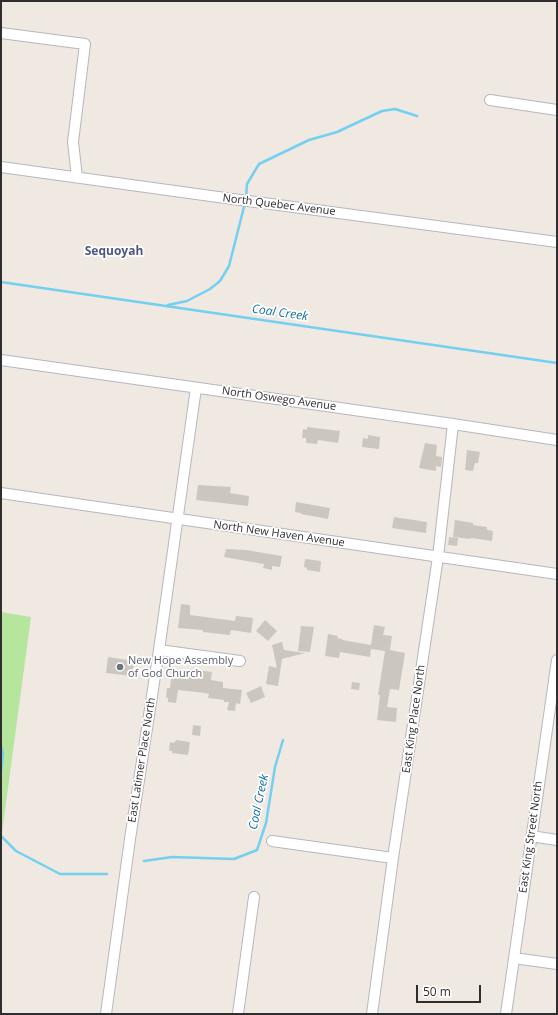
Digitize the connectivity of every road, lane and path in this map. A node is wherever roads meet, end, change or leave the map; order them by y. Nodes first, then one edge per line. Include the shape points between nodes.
1 (1, 33) edge
2 (490, 100) dead end
3 (557, 110) edge
4 (1, 167) edge
5 (77, 177) junction
6 (557, 242) edge
7 (1, 360) edge
8 (196, 388) junction
9 (453, 424) junction
10 (557, 440) edge
11 (1, 493) edge
12 (178, 519) junction
13 (438, 557) junction
14 (557, 574) edge
15 (159, 650) junction
16 (557, 660) edge
17 (240, 661) dead end
18 (554, 706) edge
19 (531, 836) junction
20 (557, 840) edge
21 (272, 841) dead end
22 (393, 858) junction
23 (254, 897) dead end
24 (514, 958) junction
25 (557, 964) edge
26 (106, 1014) edge
27 (238, 1014) edge
28 (372, 1014) edge
29 (506, 1014) edge

1 - 5 street via 86,44 73,142
2 - 3 street
4 - 5 street, North Quebec Avenue
5 - 6 street, North Quebec Avenue
7 - 8 street, North Oswego Avenue
8 - 9 street, North Oswego Avenue
8 - 12 street, East Latimer Place North
9 - 10 street, North Oswego Avenue
9 - 13 street, East King Place North
11 - 12 street, North New Haven Avenue
12 - 13 street, North New Haven Avenue
12 - 15 street, East Latimer Place North
13 - 14 street, North New Haven Avenue
13 - 22 street, East King Place North
15 - 17 street
15 - 26 street, East Latimer Place North
16 - 18 street, East King Street North
18 - 19 street, East King Street North
19 - 20 street
19 - 24 street, East King Street North
21 - 22 street
22 - 28 street, East King Place North
23 - 27 street
24 - 25 street
24 - 29 street, East King Street North

